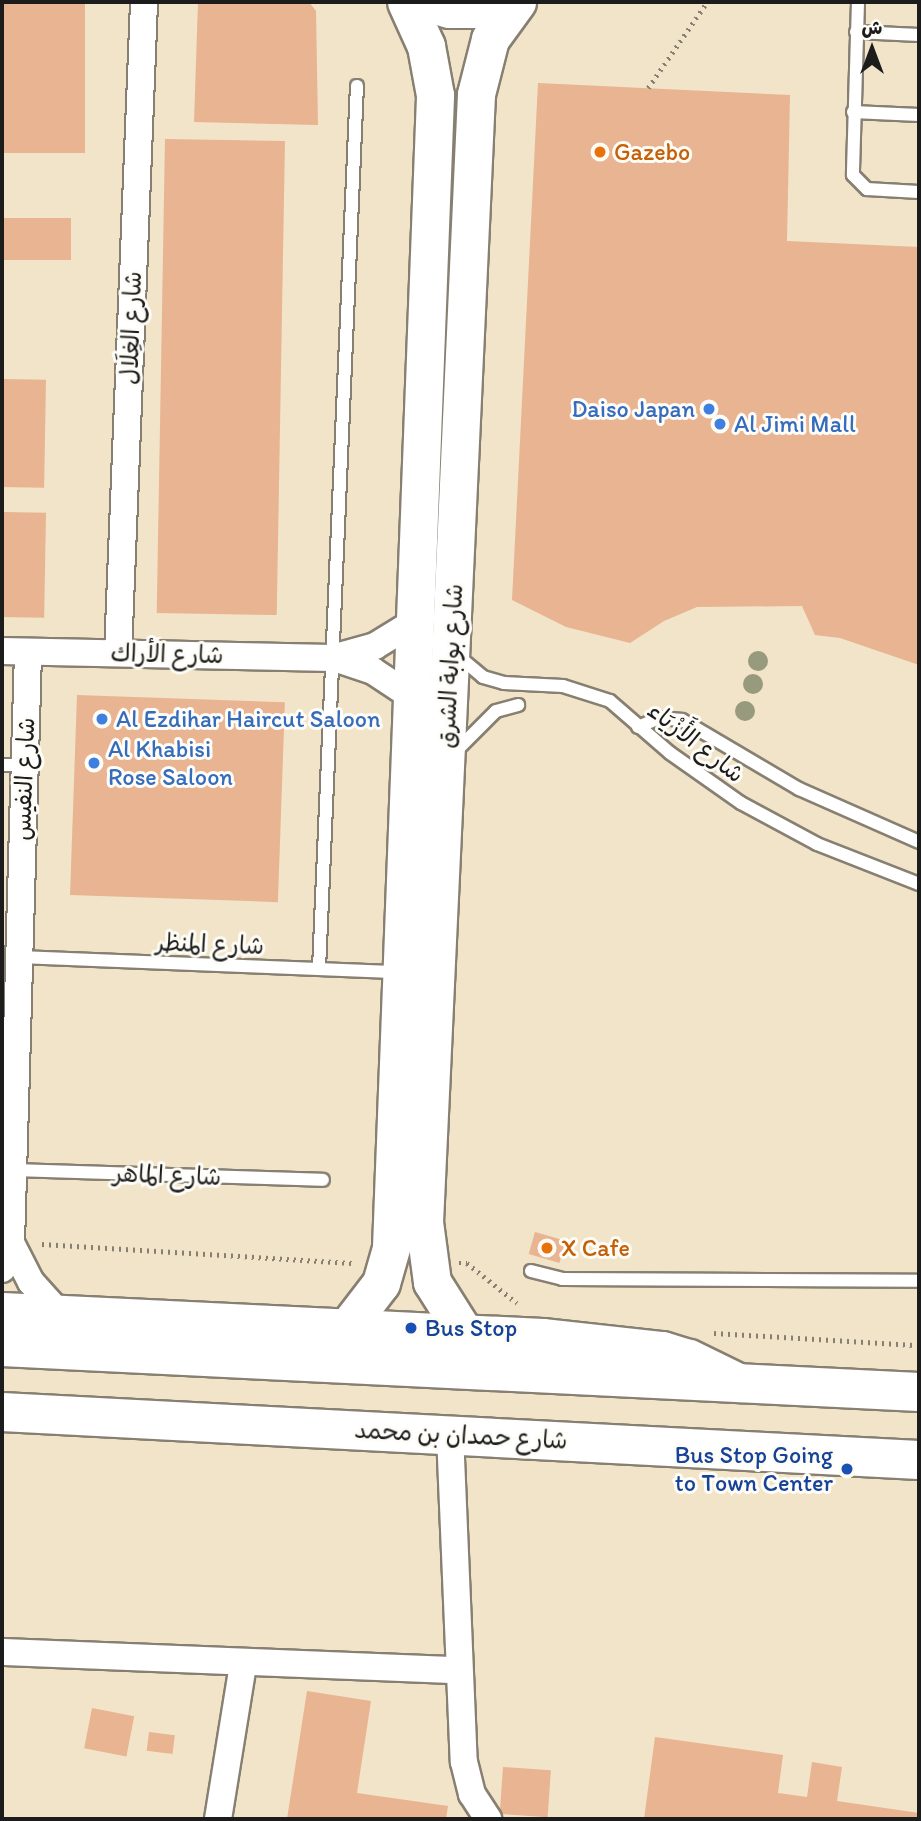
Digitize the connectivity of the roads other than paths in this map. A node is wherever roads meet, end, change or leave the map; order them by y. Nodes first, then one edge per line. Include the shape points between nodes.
1 (144, 2) edge
2 (406, 2) edge
3 (426, 2) edge
4 (502, 2) edge
5 (517, 2) edge
6 (858, 2) edge
7 (856, 32) junction
8 (919, 35) edge
9 (357, 86) dead end
10 (853, 112) junction
11 (919, 115) edge
12 (919, 192) edge
13 (411, 624) junction
14 (450, 646) junction
15 (2, 651) edge
16 (28, 652) junction
17 (118, 653) junction
18 (332, 658) junction
19 (408, 694) junction
20 (518, 705) dead end
21 (638, 727) junction
22 (13, 765) edge
23 (445, 765) junction
24 (919, 842) edge
25 (919, 884) edge
26 (19, 957) junction
27 (319, 969) junction
28 (400, 972) junction
29 (7, 1127) edge
30 (8, 1180) edge
31 (323, 1180) dead end
32 (11, 1242) junction
33 (2, 1269) edge
34 (531, 1271) dead end
35 (919, 1281) edge
36 (2, 1311) edge
37 (59, 1313) junction
38 (348, 1326) junction
39 (463, 1331) junction
40 (2, 1347) edge
41 (740, 1383) junction
42 (919, 1392) edge
43 (2, 1412) edge
44 (450, 1434) junction
45 (919, 1460) edge
46 (2, 1652) edge
47 (243, 1664) junction
48 (457, 1670) junction
49 (218, 1819) edge
50 (488, 1819) edge

1 - 17 street, شارع الغِلَال
2 - 13 street, شارع بوابة الشرق via 426,46 435,95
3 - 4 street via 449,9 477,9
5 - 14 street, شارع بوابة الشرق via 490,39 476,94
6 - 7 lane
7 - 8 lane
7 - 10 lane
9 - 18 lane
10 - 11 lane
10 - 12 lane via 851,165 859,183 878,190
13 - 18 street, شارع الأراك via 376,646
13 - 19 street, شارع بوابة الشرق
14 - 21 lane, شارع الأَزْيَاء via 482,677 504,684 588,691 610,701
14 - 23 street, شارع بوابة الشرق
15 - 16 street, شارع الأراك
16 - 17 street, شارع الأراك
16 - 22 street, شارع النفيس
17 - 18 street, شارع الأراك
18 - 19 street, شارع الأراك via 373,671
18 - 27 lane
19 - 28 street, شارع بوابة الشرق
20 - 23 lane via 504,706 481,722
21 - 24 lane via 659,718 682,720 799,789
21 - 25 lane, شارع الأَزْيَاء via 704,779 779,825 856,862
22 - 26 street, شارع النفيس
23 - 39 street, شارع بوابة الشرق via 424,1236 432,1282
26 - 27 lane, شارع المنظر
26 - 29 street, شارع النفيس
27 - 28 lane, شارع المنظر
28 - 38 street, شارع بوابة الشرق via 387,1265 372,1299
29 - 30 street, شارع النفيس
30 - 31 lane, شارع الماهر
30 - 32 street, شارع النفيس
32 - 33 street, شارع النفيس
32 - 37 street, شارع النفيس via 31,1282
34 - 35 lane via 562,1279
36 - 37 street
37 - 38 street
38 - 39 street
39 - 41 street via 662,1350
40 - 41 main road
41 - 42 main road
43 - 44 main road, شارع حمدان بن محمد
44 - 45 main road, شارع حمدان بن محمد
44 - 48 street
46 - 47 street
47 - 48 street
47 - 49 street
48 - 50 street via 467,1779

